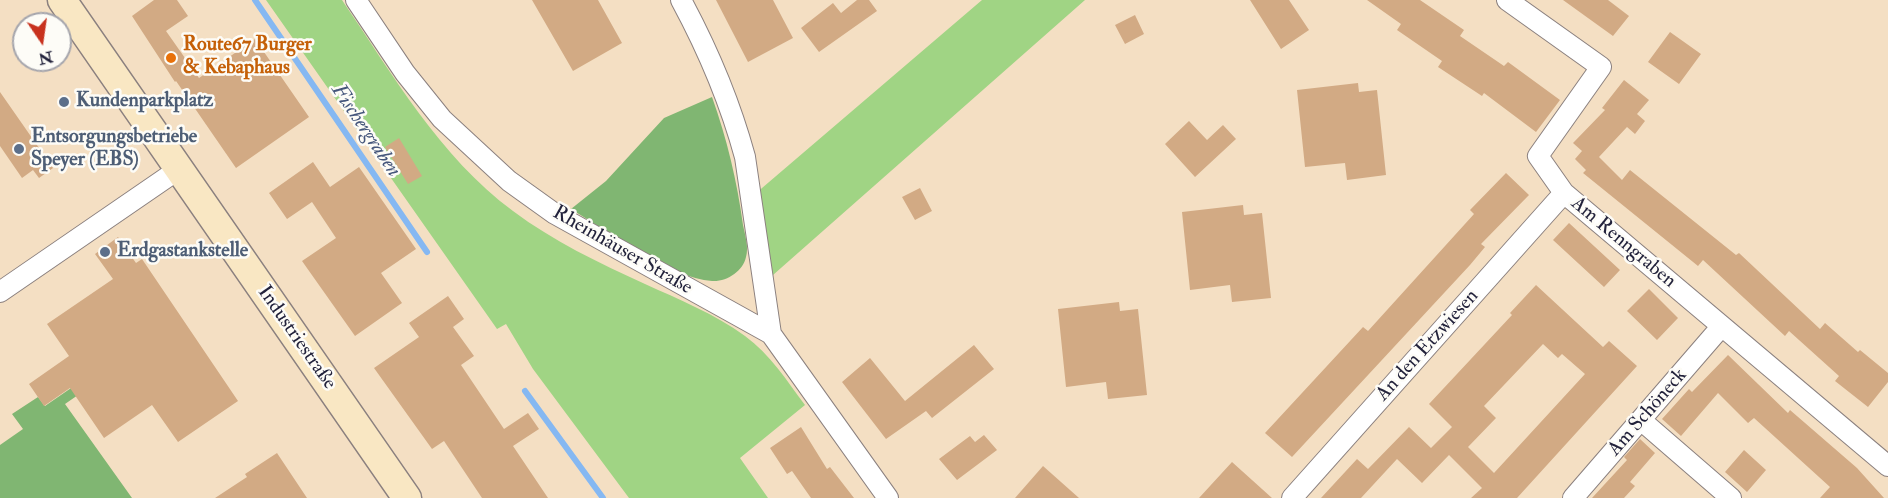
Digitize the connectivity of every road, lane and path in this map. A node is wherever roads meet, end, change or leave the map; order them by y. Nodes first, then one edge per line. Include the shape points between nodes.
1 (62, 0) edge
2 (356, 0) edge
3 (681, 0) edge
4 (1507, 0) edge
5 (179, 169) junction
6 (1564, 193) junction
7 (0, 292) edge
8 (1721, 327) junction
9 (771, 334) junction
10 (1642, 421) junction
11 (1888, 466) edge
12 (407, 498) edge
13 (888, 498) edge
14 (1292, 498) edge
15 (1573, 498) edge
16 (1731, 498) edge

1 - 5 street, Industriestraße
2 - 9 street, Rheinhäuser Straße via 405,73 442,119 509,181 564,219
3 - 9 street via 701,39 745,157
4 - 6 street, Am Renngraben via 1601,67 1538,156
5 - 7 street
5 - 12 street, Industriestraße
6 - 8 street, Am Renngraben
6 - 14 street, An den Etzwiesen
8 - 10 street, Am Schöneck
8 - 11 street, Am Renngraben
9 - 13 street, Rheinhäuser Straße
10 - 15 street, Am Schöneck
10 - 16 street

